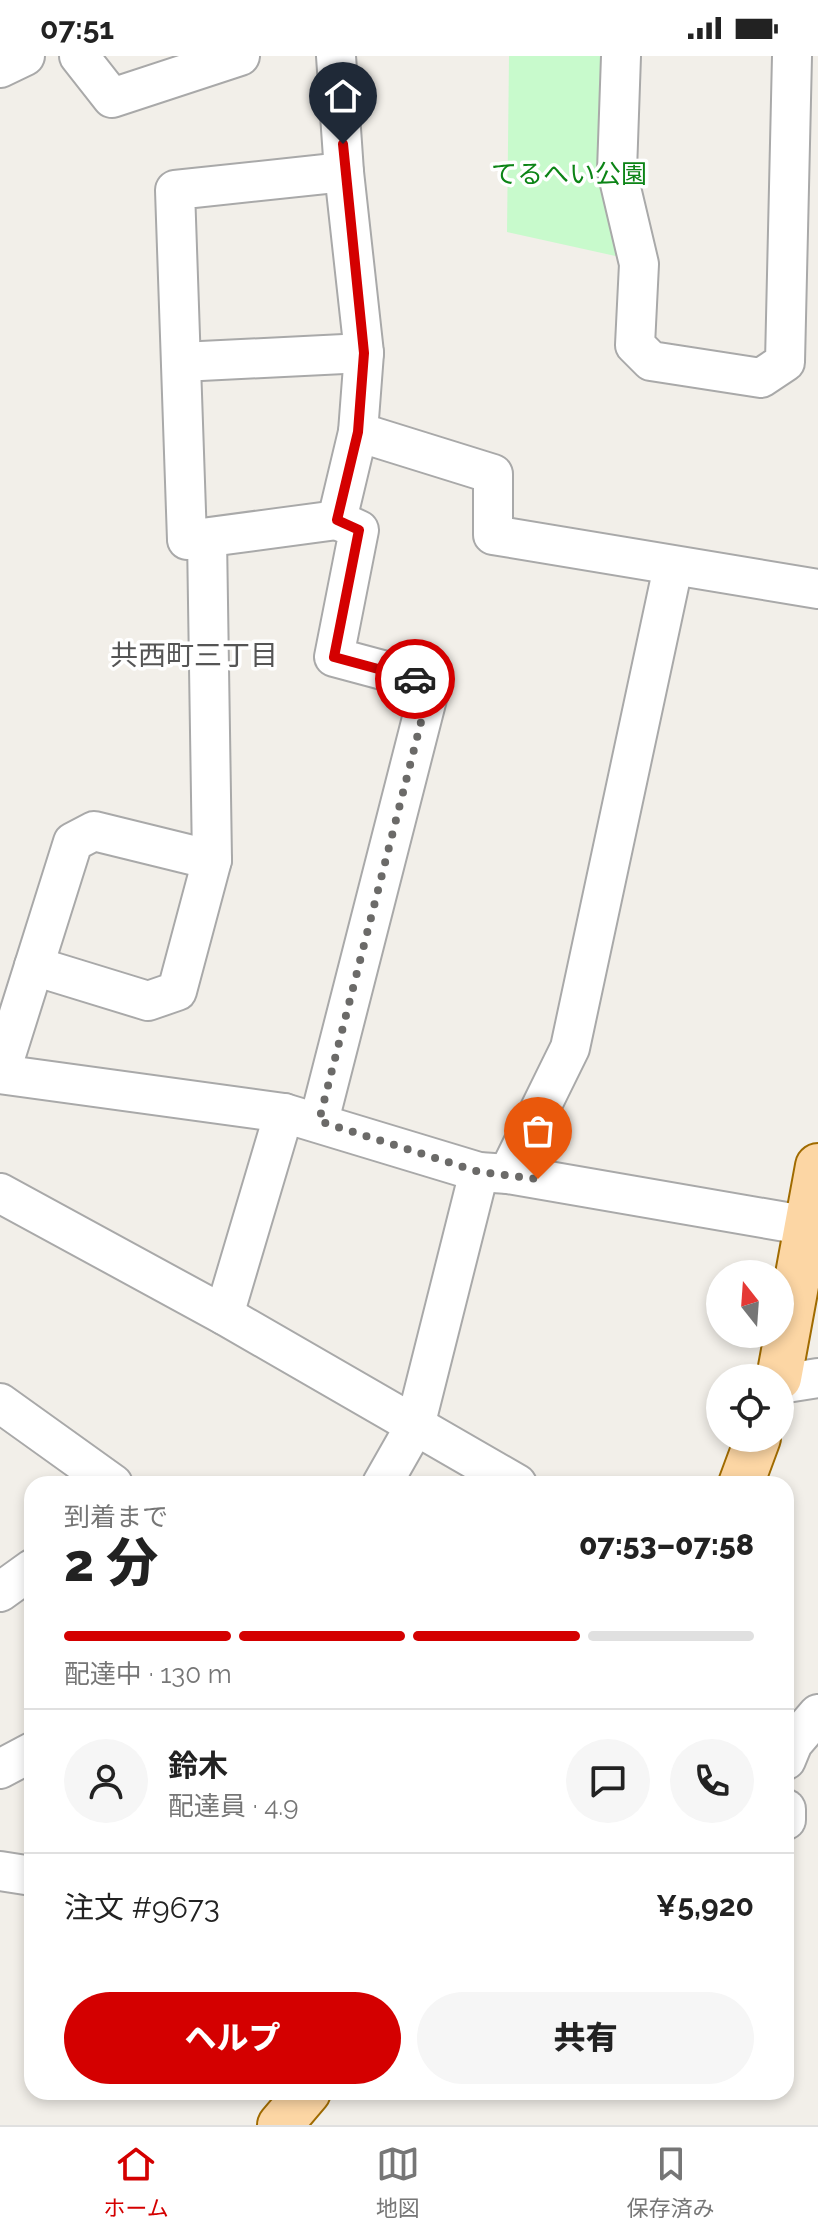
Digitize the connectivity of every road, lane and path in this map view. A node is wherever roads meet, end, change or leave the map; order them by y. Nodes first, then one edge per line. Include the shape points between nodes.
1 (25, 56) edge
2 (79, 56) edge
3 (240, 56) edge
4 (336, 56) edge
5 (621, 56) edge
6 (792, 56) edge
7 (0, 68) edge
8 (344, 172) junction
9 (364, 353) junction
10 (181, 362) junction
11 (358, 432) junction
12 (337, 520) junction
13 (207, 538) junction
14 (673, 567) junction
15 (818, 589) edge
16 (212, 860) junction
17 (34, 966) junction
18 (0, 1074) edge
19 (302, 1117) junction
20 (818, 1166) edge
21 (494, 1173) junction
22 (0, 1193) edge
23 (809, 1226) junction
24 (224, 1315) junction
25 (782, 1364) edge
26 (818, 1378) edge
27 (794, 1382) edge
28 (0, 1403) edge
29 (415, 1426) junction
30 (753, 1452) edge
31 (102, 1476) edge
32 (387, 1476) edge
33 (503, 1476) edge
34 (744, 1476) edge
35 (24, 1575) edge
36 (0, 1592) edge
37 (818, 1714) edge
38 (794, 1742) edge
39 (24, 1756) edge
40 (0, 1769) edge
41 (0, 1871) edge
42 (24, 1875) edge
43 (301, 2100) edge
44 (280, 2125) edge

1 - 7 street
2 - 3 street via 112,98
4 - 8 street
5 - 6 street via 617,171 639,264 635,345 651,361 761,378 785,362
8 - 9 street
8 - 10 street via 175,190
9 - 10 street
9 - 11 street
10 - 13 street via 187,540
11 - 12 street
11 - 14 street via 493,474 493,535
12 - 13 street
12 - 19 street via 359,530 334,657 431,683
13 - 16 street
14 - 15 street
14 - 21 street via 570,1048
16 - 17 street via 94,831 73,842
16 - 17 street via 177,991 148,1001
17 - 18 street
18 - 19 street
19 - 21 street
19 - 24 street
20 - 23 main road
21 - 23 street
21 - 29 street
22 - 24 street
23 - 25 main road
24 - 29 street
26 - 27 street
28 - 31 street
29 - 32 street
29 - 33 street
30 - 34 main road
35 - 36 street
37 - 38 street
39 - 40 street
41 - 42 street
43 - 44 main road

